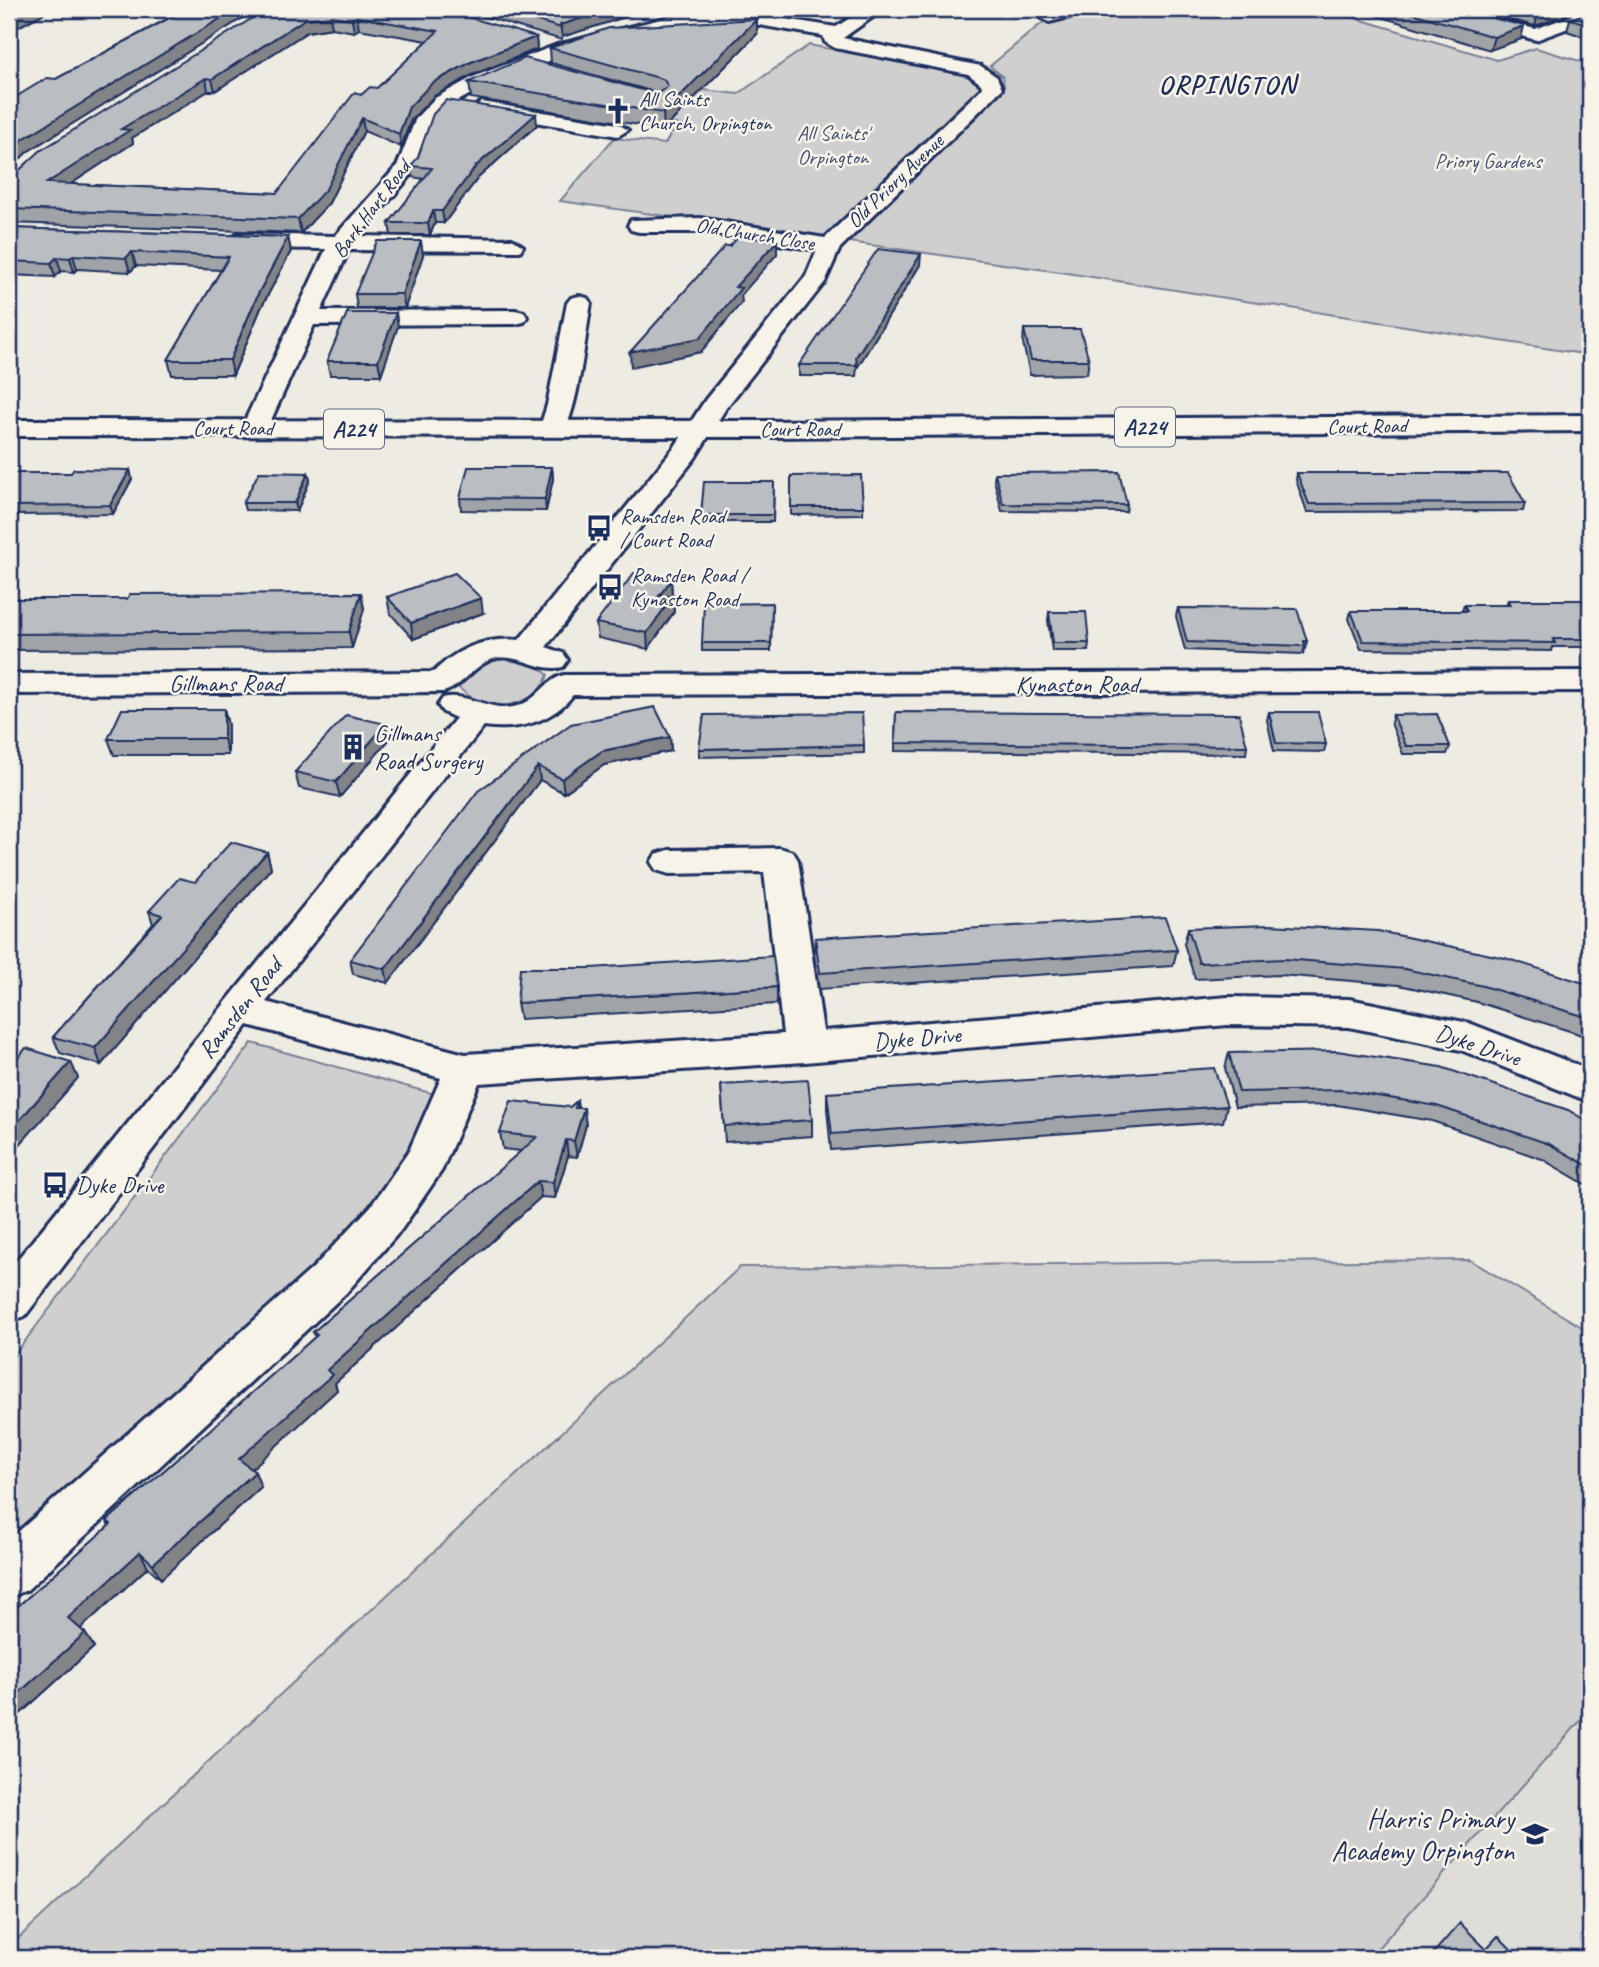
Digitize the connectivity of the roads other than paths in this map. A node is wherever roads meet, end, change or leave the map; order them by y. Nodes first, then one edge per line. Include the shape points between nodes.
1 (875, 9) edge
2 (1080, 9) edge
3 (1443, 9) edge
4 (1571, 9) edge
5 (1590, 14) edge
6 (1049, 17) dead end
7 (839, 33) junction
8 (536, 41) edge
9 (563, 49) junction
10 (523, 63) junction
11 (549, 71) edge
12 (442, 102) junction
13 (618, 130) edge
14 (639, 225) dead end
15 (216, 240) edge
16 (340, 244) junction
17 (830, 245) junction
18 (512, 246) dead end
19 (579, 303) dead end
20 (515, 317) dead end
21 (304, 318) junction
22 (1590, 423) edge
23 (9, 428) edge
24 (254, 429) junction
25 (699, 429) junction
26 (552, 430) junction
27 (528, 649) junction
28 (1590, 681) edge
29 (443, 682) junction
30 (9, 684) edge
31 (564, 685) junction
32 (475, 716) junction
33 (669, 862) dead end
34 (239, 1009) junction
35 (805, 1047) junction
36 (465, 1069) junction
37 (1590, 1087) edge
38 (9, 1303) edge
39 (9, 1573) edge

1 - 7 street
2 - 6 street
3 - 5 street via 1536,35
4 - 5 street
7 - 9 street, Bark Hart Road via 716,16 685,18
7 - 17 street, Old Priory Avenue via 831,38 841,44 974,71 993,85
8 - 9 street
9 - 10 street, Bark Hart Road
10 - 11 street
10 - 12 street, Bark Hart Road
12 - 13 street
12 - 16 street, Bark Hart Road via 423,122 407,168
14 - 17 street, Old Church Close via 704,223 720,230
15 - 16 street
16 - 18 street
16 - 21 street, Bark Hart Road
17 - 25 street, Old Priory Avenue via 817,276
19 - 26 street
20 - 21 street
21 - 24 street, Bark Hart Road
22 - 25 street, Court Road / A224
23 - 24 street, Court Road / A224
24 - 26 street, Court Road / A224
25 - 26 street, Court Road / A224
25 - 27 street
27 - 29 street via 492,649 460,662
27 - 31 street via 557,662
28 - 31 street, Kynaston Road
29 - 30 street, Gillmans Road
29 - 32 street via 449,702
31 - 32 street via 547,705 513,718
32 - 34 street, Ramsden Road
33 - 35 street via 780,860
34 - 36 street, Dyke Drive
34 - 38 street, Ramsden Road
35 - 36 street, Dyke Drive
35 - 37 street, Dyke Drive via 1228,1011 1349,1013 1469,1037
36 - 39 street via 427,1158 386,1218 330,1280

